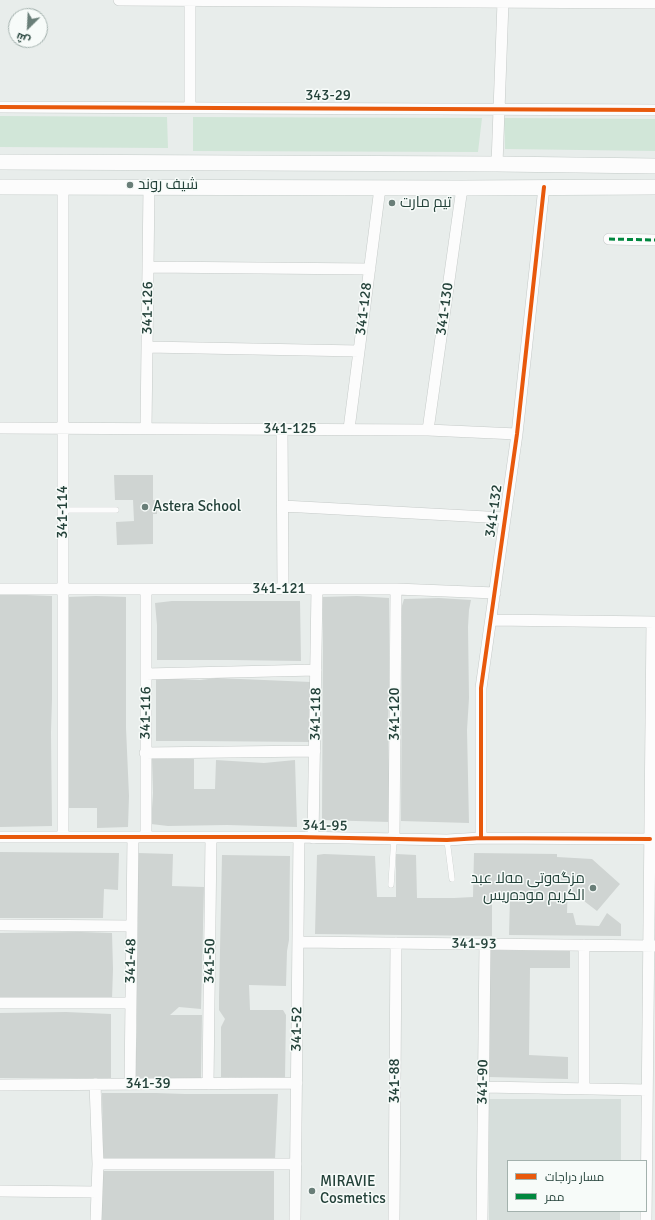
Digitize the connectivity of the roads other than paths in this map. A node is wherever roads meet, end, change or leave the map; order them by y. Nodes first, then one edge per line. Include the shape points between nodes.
1 (118, 0) edge
2 (134, 0) edge
3 (190, 0) edge
4 (234, 0) edge
5 (344, 1) edge
6 (448, 1) edge
7 (550, 1) edge
8 (503, 2) junction
9 (653, 2) edge
10 (0, 106) edge
11 (190, 108) junction
12 (499, 109) junction
13 (655, 110) edge
14 (0, 162) edge
15 (203, 163) junction
16 (497, 164) junction
17 (655, 166) edge
18 (0, 186) edge
19 (64, 187) junction
20 (149, 187) junction
21 (544, 187) junction
22 (655, 187) edge
23 (204, 188) junction
24 (380, 188) junction
25 (462, 188) junction
26 (609, 239) dead end
27 (655, 240) edge
28 (148, 267) junction
29 (370, 269) junction
30 (147, 347) junction
31 (359, 351) junction
32 (0, 428) edge
33 (64, 428) junction
34 (146, 428) junction
35 (282, 429) junction
36 (348, 429) junction
37 (428, 430) junction
38 (517, 434) junction
39 (283, 506) junction
40 (64, 510) junction
41 (116, 510) dead end
42 (505, 518) junction
43 (0, 589) edge
44 (63, 589) junction
45 (146, 589) junction
46 (283, 589) junction
47 (317, 589) junction
48 (396, 589) junction
49 (495, 593) junction
50 (491, 620) junction
51 (653, 622) edge
52 (316, 670) junction
53 (146, 674) junction
54 (315, 751) junction
55 (145, 753) junction
56 (0, 837) edge
57 (63, 837) junction
58 (133, 837) junction
59 (146, 837) junction
60 (300, 837) junction
61 (211, 838) junction
62 (313, 838) junction
63 (394, 838) junction
64 (481, 838) junction
65 (650, 838) junction
66 (447, 840) junction
67 (652, 867) edge
68 (452, 878) dead end
69 (391, 885) dead end
70 (0, 925) edge
71 (132, 926) junction
72 (298, 942) junction
73 (396, 943) junction
74 (485, 944) junction
75 (584, 945) junction
76 (652, 946) edge
77 (131, 1003) junction
78 (0, 1004) edge
79 (652, 1024) edge
80 (297, 1083) junction
81 (96, 1084) junction
82 (130, 1084) junction
83 (208, 1084) junction
84 (0, 1085) edge
85 (483, 1087) junction
86 (584, 1088) junction
87 (647, 1090) junction
88 (646, 1160) edge
89 (98, 1164) junction
90 (296, 1164) junction
91 (0, 1191) edge
92 (97, 1192) junction
93 (96, 1220) edge
94 (295, 1220) edge
95 (394, 1220) edge
96 (482, 1220) edge

1 - 2 street
2 - 3 street
3 - 4 street
3 - 11 street
4 - 5 street
5 - 6 street
6 - 8 street
7 - 8 street
7 - 9 street
8 - 12 street
10 - 11 street, 343-29
11 - 12 street, 343-29
12 - 13 street, 343-29
12 - 16 street
14 - 15 main road
15 - 16 main road
15 - 23 main road
16 - 17 main road
18 - 19 main road
19 - 20 main road
19 - 33 street, 341-114
20 - 23 main road
20 - 28 street, 341-126
21 - 22 main road
21 - 25 main road
21 - 38 street, 341-132
23 - 24 main road
24 - 25 main road
24 - 29 street, 341-128
25 - 37 street, 341-130
26 - 27 street
28 - 29 street
28 - 30 street, 341-126
29 - 31 street, 341-128
30 - 31 street
30 - 34 street, 341-126
31 - 36 street, 341-128
32 - 33 street, 341-125
33 - 34 street, 341-125
33 - 40 street, 341-114
34 - 35 street, 341-125
35 - 36 street, 341-125
35 - 39 street
36 - 37 street, 341-125
37 - 38 street, 341-125
38 - 42 street, 341-132
39 - 42 street
39 - 46 street
40 - 41 lane
40 - 44 street, 341-114
42 - 49 street, 341-132
43 - 44 street, 341-121
44 - 45 street, 341-121
44 - 57 street, 341-114
45 - 46 street, 341-121
45 - 53 street, 341-116
46 - 47 street, 341-121
47 - 48 street, 341-121
47 - 52 street, 341-118
48 - 49 street, 341-121
48 - 63 street, 341-120
49 - 50 street, 341-132
50 - 51 street
50 - 64 street, 341-132 via 481,688
51 - 65 street
52 - 53 street
52 - 54 street, 341-118
53 - 55 street, 341-116
54 - 55 street
54 - 62 street, 341-118
55 - 59 street, 341-116
56 - 57 street, 341-95
57 - 58 street, 341-95
58 - 59 street, 341-95
58 - 71 street, 341-48
59 - 61 street, 341-95
60 - 61 street, 341-95
60 - 62 street, 341-95
60 - 72 street, 341-52
61 - 83 street, 341-50
62 - 63 street, 341-95
63 - 66 street, 341-95
63 - 69 lane
64 - 65 street, 341-95
64 - 66 street, 341-95
65 - 67 street
66 - 68 lane
67 - 76 street
70 - 71 street
71 - 77 street, 341-48
72 - 73 street, 341-93
72 - 80 street, 341-52
73 - 74 street, 341-93
73 - 95 street, 341-88
74 - 75 street, 341-93
74 - 85 street, 341-90
75 - 76 street, 341-93
75 - 86 street
76 - 79 street
77 - 78 street
77 - 82 street, 341-48
79 - 87 street
80 - 83 street, 341-39
80 - 90 street, 341-52
81 - 82 street, 341-39
81 - 84 street, 341-39
81 - 89 street
82 - 83 street, 341-39
85 - 86 street
85 - 96 street, 341-90
86 - 87 street
87 - 88 street
89 - 90 street
89 - 92 street
90 - 94 street, 341-52
91 - 92 street
92 - 93 street

